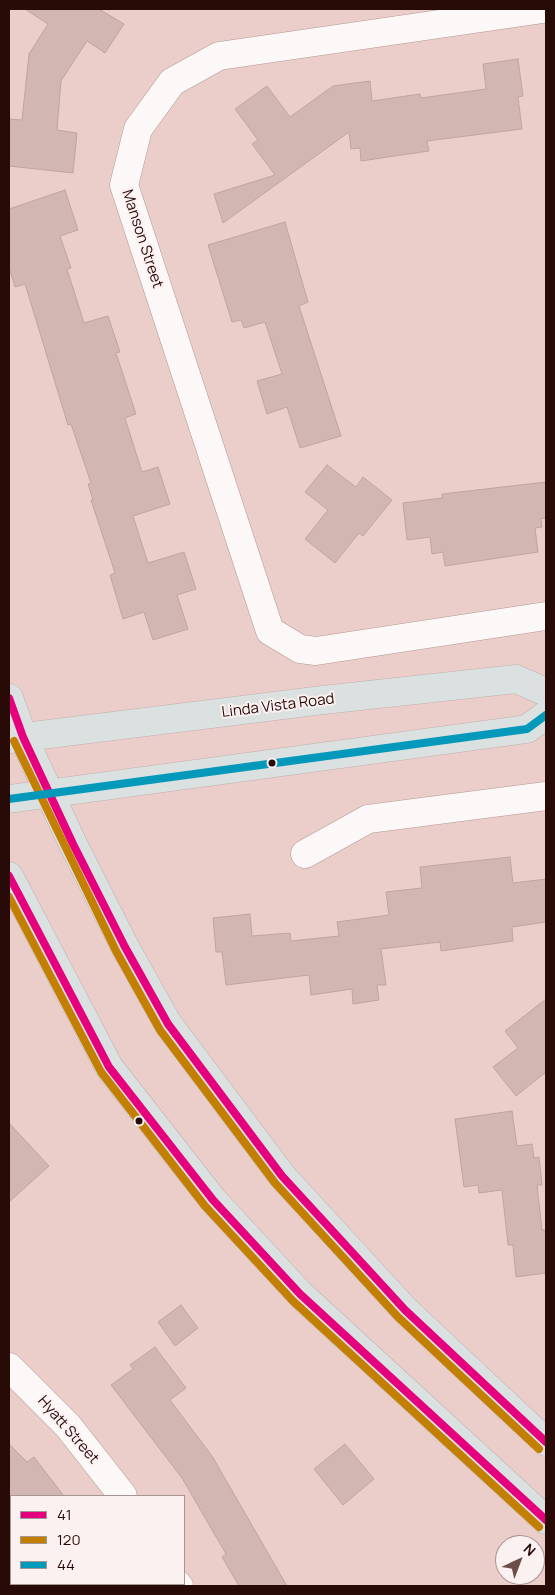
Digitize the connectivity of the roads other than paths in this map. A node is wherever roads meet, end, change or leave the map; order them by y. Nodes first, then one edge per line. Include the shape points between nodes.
1 (543, 9) edge
2 (546, 616) edge
3 (546, 692) edge
4 (9, 698) edge
5 (546, 715) edge
6 (16, 738) edge
7 (49, 794) junction
8 (546, 796) edge
9 (9, 799) edge
10 (305, 854) dead end
11 (9, 876) edge
12 (9, 1367) edge
13 (546, 1442) edge
14 (122, 1495) edge
15 (546, 1520) edge

1 - 2 street, Manson Street via 219,56 172,82 138,129 124,185 270,631 300,649 316,650
3 - 6 main road, Linda Vista Road via 516,680
4 - 6 main road
5 - 7 main road via 527,729
6 - 7 main road
7 - 9 main road
7 - 13 main road via 125,948 168,1024 282,1176 405,1310
8 - 10 street via 368,819
11 - 15 main road via 109,1067 213,1200 300,1294
12 - 14 street, Hyatt Street via 68,1426

